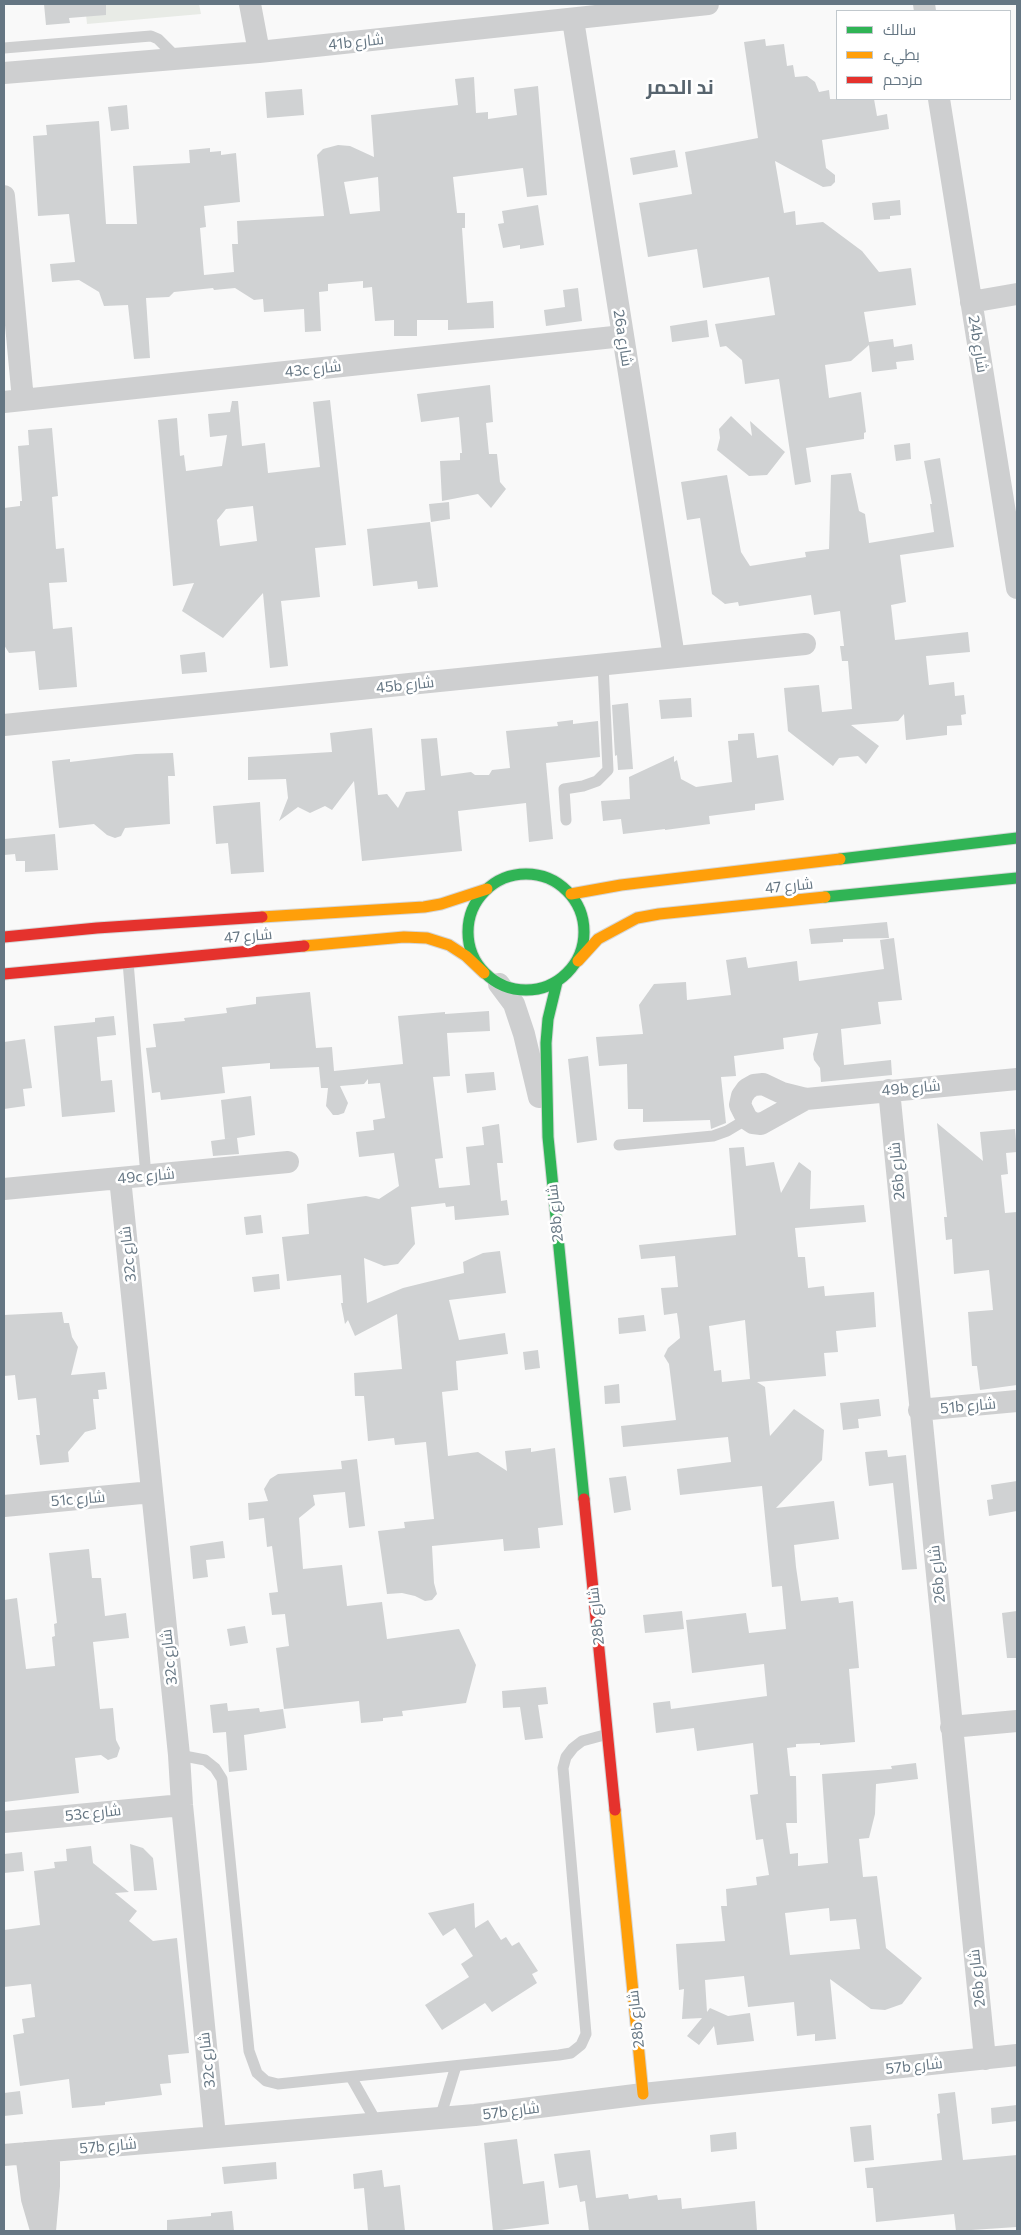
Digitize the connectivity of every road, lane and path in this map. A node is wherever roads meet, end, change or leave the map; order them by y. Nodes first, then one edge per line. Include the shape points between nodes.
1 (250, 4) edge
2 (708, 4) edge
3 (573, 20) junction
4 (4, 48) edge
5 (259, 52) junction
6 (178, 59) junction
7 (4, 73) edge
8 (939, 100) edge
9 (4, 196) edge
10 (1017, 294) edge
11 (971, 302) junction
12 (623, 336) junction
13 (13, 401) edge
14 (1017, 588) edge
15 (805, 644) dead end
16 (674, 657) junction
17 (603, 664) junction
18 (4, 725) edge
19 (566, 820) dead end
20 (1016, 836) edge
21 (1017, 878) edge
22 (487, 889) junction
23 (571, 894) junction
24 (4, 937) edge
25 (578, 961) junction
26 (128, 962) junction
27 (4, 974) edge
28 (492, 979) junction
29 (557, 982) junction
30 (1017, 1078) edge
31 (889, 1090) junction
32 (806, 1099) junction
33 (746, 1119) junction
34 (548, 1137) junction
35 (619, 1145) dead end
36 (288, 1162) dead end
37 (146, 1176) junction
38 (120, 1178) junction
39 (4, 1189) edge
40 (1017, 1401) edge
41 (919, 1410) junction
42 (152, 1492) junction
43 (4, 1506) edge
44 (1017, 1721) edge
45 (951, 1727) junction
46 (608, 1734) junction
47 (179, 1756) junction
48 (182, 1805) junction
49 (4, 1822) edge
50 (1017, 2056) edge
51 (985, 2059) junction
52 (456, 2066) junction
53 (351, 2077) junction
54 (644, 2094) junction
55 (440, 2118) junction
56 (377, 2123) junction
57 (215, 2136) junction
58 (49, 2151) junction
59 (26, 2153) junction
60 (4, 2155) edge
61 (43, 2231) edge

1 - 5 street
2 - 3 street, 41b شارع
3 - 5 street, 41b شارع
3 - 12 street, 26a شارع
4 - 6 lane via 150,36 158,38
5 - 6 street, 41b شارع
6 - 7 street, 41b شارع
8 - 11 street, 24b شارع
9 - 13 street
10 - 11 street
11 - 14 street, 24b شارع
12 - 13 street, 43c شارع
12 - 16 street, 26a شارع
15 - 16 street, 45b شارع
16 - 17 street, 45b شارع
17 - 18 street, 45b شارع
17 - 19 lane via 608,770 597,780 564,789
20 - 23 street, شارع 47
21 - 25 street, شارع 47 via 637,918 598,939
22 - 23 street via 518,875 534,875 550,880
22 - 24 street, شارع 47 via 424,907
22 - 28 street via 469,921 468,940 474,958
23 - 25 street via 584,922 584,941
25 - 29 street
26 - 27 street, شارع 47
26 - 28 street, شارع 47 via 404,937 426,938 449,945
26 - 37 lane
28 - 29 street via 518,990 538,989
28 - 34 street, 28b شارع via 514,1004
29 - 34 street, 28b شارع via 546,1043
30 - 31 street, 49b شارع
31 - 32 street, 49b شارع
31 - 41 street, 26b شارع
32 - 33 street, 49b شارع via 768,1122 753,1123
32 - 33 street, 49b شارع via 763,1084 754,1085 742,1096 740,1105
33 - 35 lane via 713,1136
34 - 46 street, 28b شارع
36 - 37 street, 49c شارع
37 - 38 street, 49c شارع
38 - 39 street, 49c شارع
38 - 42 street, 32c شارع
40 - 41 street, 51b شارع
41 - 45 street, 26b شارع
42 - 43 street, 51c شارع
42 - 47 street, 32c شارع
44 - 45 street
45 - 51 street, 26b شارع
46 - 52 lane via 582,1741 566,1757 563,1768 586,2034 571,2053
46 - 54 street, 28b شارع
47 - 48 street, 32c شارع
47 - 53 lane via 205,1760 222,1778 249,2051 257,2073 266,2081 278,2084
48 - 49 street, 53c شارع
48 - 57 street, 32c شارع
50 - 51 street, 57b شارع
51 - 54 street, 57b شارع
52 - 53 lane
52 - 55 lane
53 - 56 lane
54 - 55 street, 57b شارع
55 - 56 street, 57b شارع
56 - 57 street, 57b شارع
57 - 58 street, 57b شارع
58 - 59 street, 57b شارع
58 - 61 street via 49,2193
59 - 60 street, 57b شارع
59 - 61 street via 32,2199

